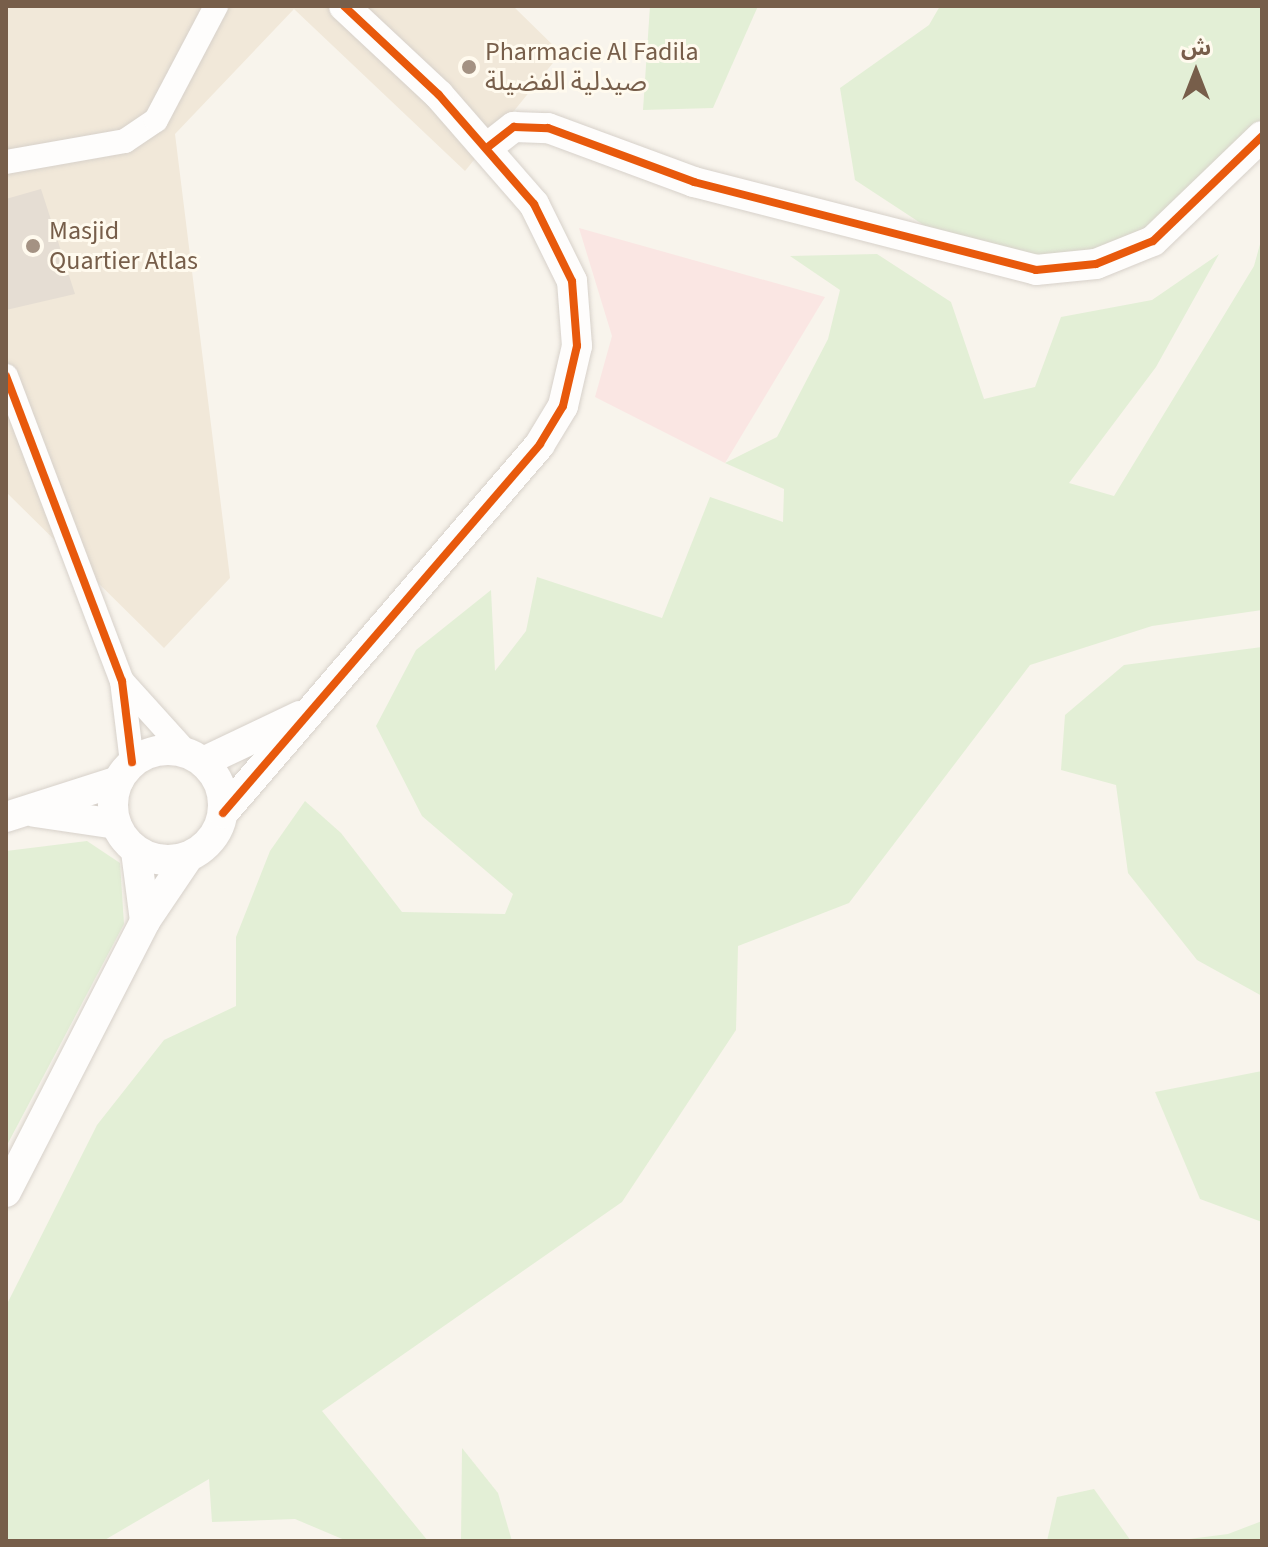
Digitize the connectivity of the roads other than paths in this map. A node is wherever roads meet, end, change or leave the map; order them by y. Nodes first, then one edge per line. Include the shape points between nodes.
1 (216, 6) edge
2 (344, 6) edge
3 (1262, 136) edge
4 (488, 147) junction
5 (6, 162) edge
6 (6, 376) edge
7 (122, 681) junction
8 (309, 711) junction
9 (195, 758) junction
10 (125, 772) junction
11 (223, 813) junction
12 (20, 814) edge
13 (116, 824) junction
14 (136, 851) junction
15 (189, 856) junction
16 (145, 921) junction
17 (6, 1192) edge

1 - 5 street via 156,120 125,141
2 - 4 street
3 - 4 street via 1153,241 1096,264 1036,270 694,182 548,128 514,127
4 - 8 street via 534,204 572,281 577,346 563,406 540,444
6 - 7 street
7 - 9 street
7 - 10 street
8 - 9 street
8 - 11 street
9 - 10 street via 167,750
9 - 11 street via 223,794
10 - 12 street
10 - 13 street
11 - 15 street via 211,839
12 - 13 street
13 - 14 street
14 - 15 street via 171,860
14 - 16 street
15 - 16 street
16 - 17 street

